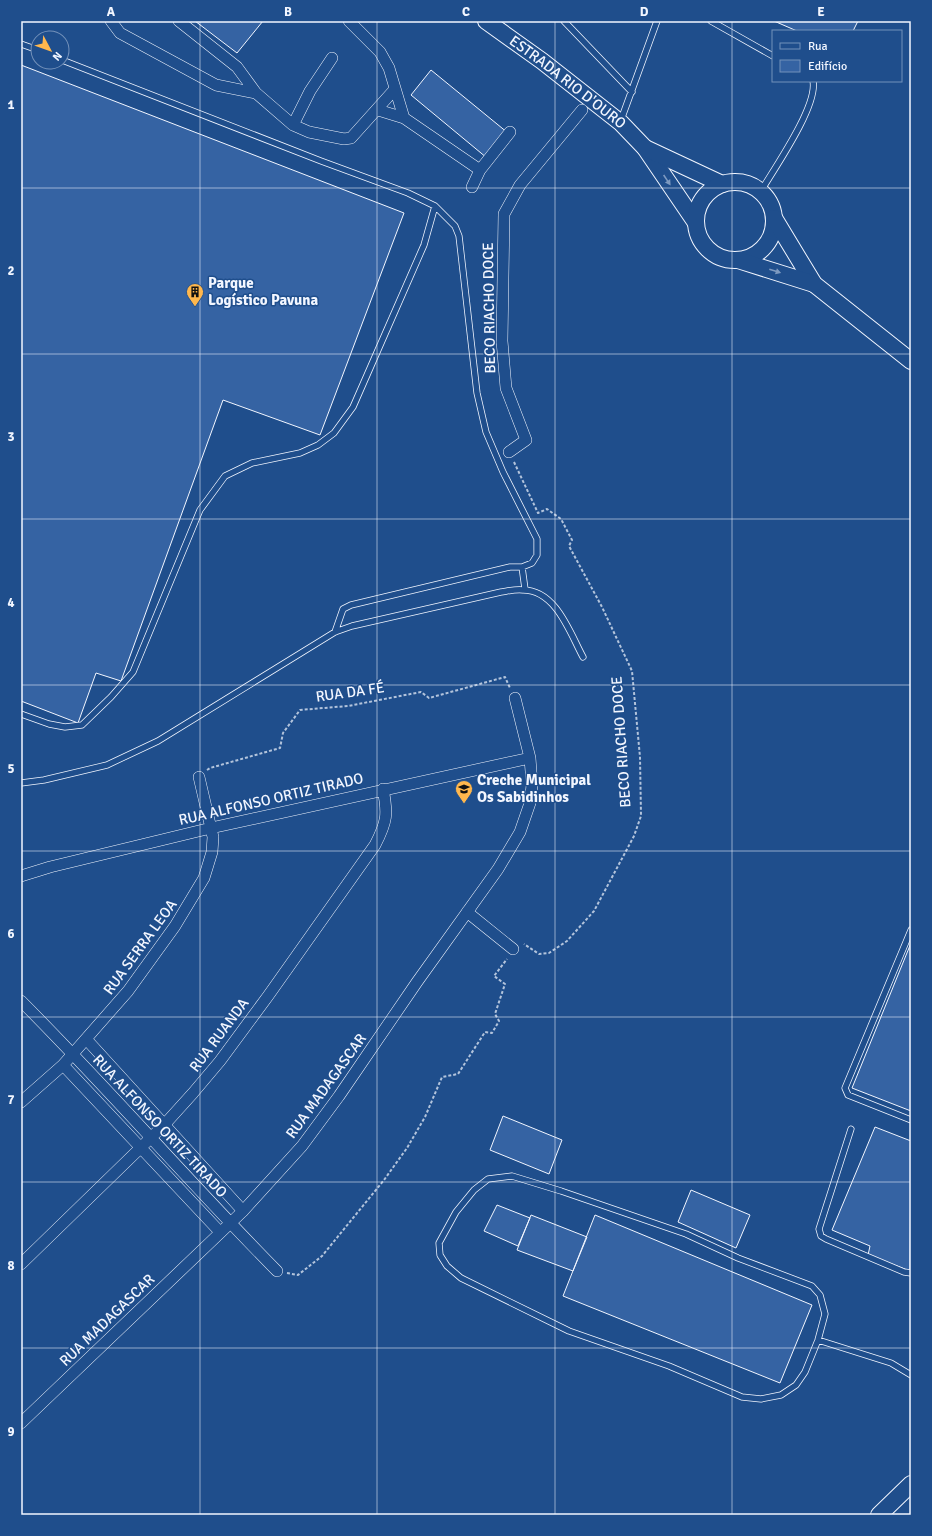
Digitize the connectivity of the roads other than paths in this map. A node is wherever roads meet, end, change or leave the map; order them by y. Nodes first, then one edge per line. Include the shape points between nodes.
1 (111, 21) edge
2 (179, 21) edge
3 (349, 21) edge
4 (486, 21) edge
5 (564, 21) edge
6 (657, 21) edge
7 (711, 21) edge
8 (772, 55) edge
9 (332, 58) dead end
10 (70, 63) edge
11 (814, 82) edge
12 (395, 89) junction
13 (632, 92) junction
14 (256, 93) junction
15 (378, 110) junction
16 (582, 110) dead end
17 (404, 118) junction
18 (621, 122) junction
19 (293, 125) junction
20 (510, 132) dead end
21 (645, 148) junction
22 (480, 170) junction
23 (722, 184) junction
24 (472, 187) dead end
25 (761, 191) junction
26 (436, 206) junction
27 (774, 218) junction
28 (696, 224) junction
29 (738, 260) junction
30 (814, 284) junction
31 (911, 361) edge
32 (509, 452) road end
33 (522, 567) junction
34 (525, 589) junction
35 (335, 632) junction
36 (583, 657) dead end
37 (515, 698) road end
38 (21, 714) edge
39 (530, 758) junction
40 (199, 777) road end
41 (21, 783) edge
42 (383, 789) junction
43 (211, 828) junction
44 (21, 876) edge
45 (469, 910) junction
46 (911, 930) edge
47 (513, 949) road end
48 (21, 1001) edge
49 (87, 1040) junction
50 (74, 1054) junction
51 (63, 1065) junction
52 (21, 1102) edge
53 (911, 1120) edge
54 (165, 1124) junction
55 (851, 1129) dead end
56 (152, 1137) junction
57 (140, 1147) junction
58 (243, 1211) junction
59 (229, 1223) junction
60 (220, 1232) junction
61 (21, 1264) edge
62 (277, 1271) road end
63 (911, 1274) edge
64 (818, 1340) junction
65 (911, 1375) edge
66 (21, 1423) edge
67 (911, 1484) edge
68 (879, 1515) edge

1 - 14 street via 120,33 216,85
2 - 14 street via 237,67
3 - 12 street via 380,52
4 - 18 street, ESTRADA RIO D'OURO
5 - 13 lane
6 - 13 lane
7 - 8 lane
9 - 19 street via 310,91
10 - 26 lane
11 - 25 lane via 809,108
12 - 15 street
12 - 17 street
13 - 18 lane
14 - 19 street
15 - 17 street
15 - 19 street via 351,138 309,132
16 - 32 street, BECO RIACHO DOCE via 520,185 504,214 502,340 506,388 526,440
17 - 22 street
18 - 21 street, ESTRADA RIO D'OURO
20 - 22 street
21 - 23 street, ESTRADA RIO D'OURO
21 -> 28 street, ESTRADA RIO D'OURO
22 - 24 street
23 - 25 street via 742,182
23 - 28 street via 710,192 700,204
25 - 27 street via 772,208
26 - 33 lane via 455,226 459,236 477,393 486,432 537,539 537,555 532,563
26 - 38 lane via 424,245 354,407 334,433 318,445 300,453 252,463 225,476 200,510 133,672 96,713 82,725 65,727
27 - 29 street via 772,233 764,246 757,253
27 - 30 street
28 - 29 street via 698,233 710,250 727,259
29 -> 30 street
30 - 31 street
33 - 34 lane
33 - 35 lane via 510,567 351,604 344,609
34 - 35 lane via 501,592
34 - 36 lane via 551,601
35 - 41 lane via 158,741 107,765
37 - 39 street, RUA MADAGASCAR
39 - 42 street, RUA ALFONSO ORTIZ TIRADO
39 - 45 street, RUA MADAGASCAR via 532,785 527,815 511,848
40 - 43 street, RUA SERRA LEOA
42 - 43 street, RUA ALFONSO ORTIZ TIRADO
42 - 54 street, RUA RUANDA via 387,807 386,820 375,844 220,1061
43 - 44 street, RUA ALFONSO ORTIZ TIRADO
43 - 49 street, RUA SERRA LEOA via 212,852 204,878 190,902 133,984
45 - 47 street
45 - 58 street, RUA MADAGASCAR via 307,1140
46 - 53 lane via 845,1088 848,1095
48 - 50 street, RUA ALFONSO ORTIZ TIRADO
49 - 50 street, RUA SERRA LEOA
49 - 54 street, RUA ALFONSO ORTIZ TIRADO
50 - 51 street, RUA SERRA LEOA
50 - 56 street, RUA ALFONSO ORTIZ TIRADO
51 - 52 street, RUA SERRA LEOA
51 - 57 street, RUA ALFONSO ORTIZ TIRADO
54 - 56 street, RUA RUANDA
54 - 58 street, RUA ALFONSO ORTIZ TIRADO
55 - 63 lane via 820,1232 826,1238
56 - 57 street, RUA RUANDA
56 - 59 street, RUA ALFONSO ORTIZ TIRADO
57 - 60 street, RUA ALFONSO ORTIZ TIRADO
57 - 61 street, RUA RUANDA
58 - 59 street, RUA MADAGASCAR
59 - 60 street, RUA MADAGASCAR
59 - 62 street, RUA ALFONSO ORTIZ TIRADO
60 - 66 street, RUA MADAGASCAR
64 - 64 lane via 796,1385 782,1395 761,1399 742,1397 669,1366 569,1331 461,1278 447,1266 440,1254 439,1243 456,1212 474,1190 488,1179 512,1176 561,1190 686,1234 738,1258 812,1286 820,1295 825,1314
64 - 65 lane via 890,1363
67 - 68 street

